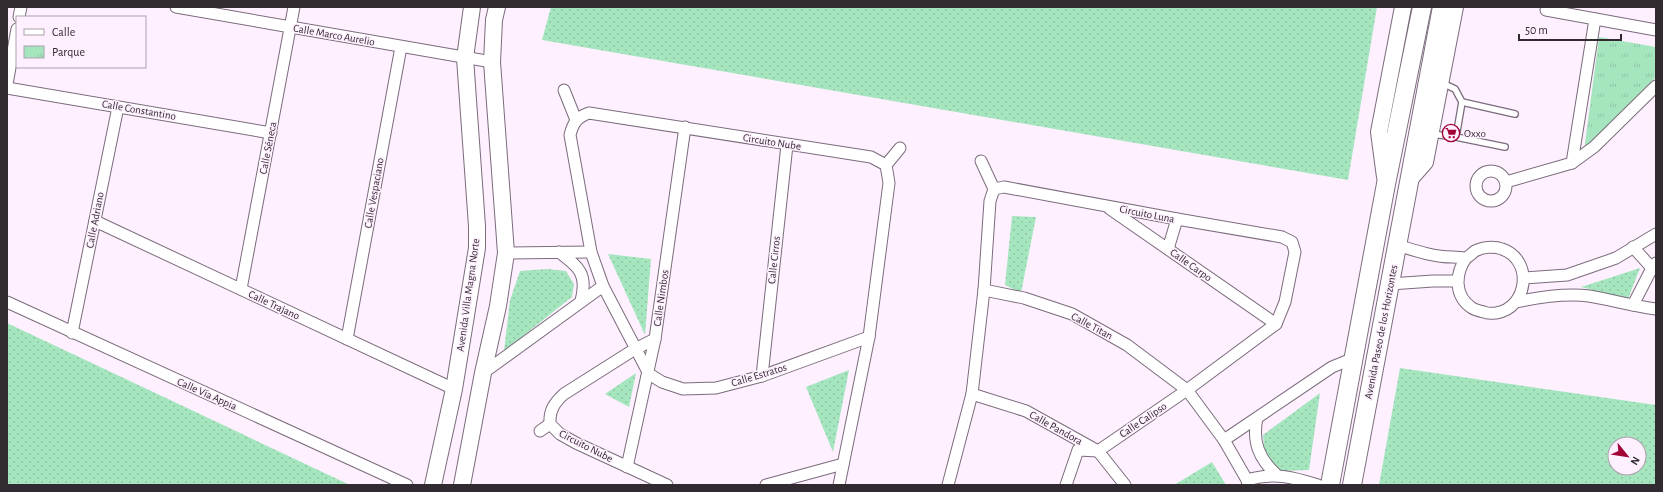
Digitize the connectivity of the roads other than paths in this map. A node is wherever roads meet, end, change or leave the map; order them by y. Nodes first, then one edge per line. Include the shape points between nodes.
1 (176, 7) edge
2 (294, 7) edge
3 (472, 7) edge
4 (497, 7) edge
5 (1403, 7) edge
6 (1422, 7) edge
7 (1442, 7) edge
8 (1455, 7) edge
9 (1546, 10) dead end
10 (1595, 19) junction
11 (291, 27) junction
12 (1656, 30) edge
13 (16, 34) edge
14 (401, 47) junction
15 (465, 58) junction
16 (492, 62) junction
17 (1441, 83) junction
18 (7, 84) edge
19 (1656, 86) edge
20 (7, 88) edge
21 (564, 90) dead end
22 (1462, 102) junction
23 (118, 107) junction
24 (1515, 114) dead end
25 (576, 120) junction
26 (685, 127) junction
27 (271, 133) junction
28 (1431, 134) junction
29 (1456, 137) junction
30 (787, 145) junction
31 (900, 148) dead end
32 (1505, 148) dead end
33 (981, 161) dead end
34 (1572, 163) junction
35 (886, 164) junction
36 (1410, 179) junction
37 (1506, 182) dead end
38 (1386, 184) junction
39 (994, 189) junction
40 (1106, 206) junction
41 (1177, 219) junction
42 (95, 221) junction
43 (1656, 234) edge
44 (1397, 245) junction
45 (1633, 247) junction
46 (1168, 249) junction
47 (559, 252) junction
48 (591, 252) junction
49 (506, 253) junction
50 (1466, 258) junction
51 (1654, 266) edge
52 (1524, 278) junction
53 (1457, 281) junction
54 (1390, 284) junction
55 (603, 286) junction
56 (241, 289) junction
57 (984, 290) junction
58 (581, 301) junction
59 (7, 302) edge
60 (1516, 302) junction
61 (1634, 305) junction
62 (1656, 309) edge
63 (1276, 324) junction
64 (72, 333) junction
65 (869, 337) junction
66 (347, 339) junction
67 (655, 339) junction
68 (635, 349) junction
69 (1354, 358) junction
70 (483, 373) junction
71 (648, 374) junction
72 (762, 376) junction
73 (454, 389) junction
74 (1187, 390) junction
75 (972, 394) junction
76 (1257, 418) junction
77 (550, 424) junction
78 (540, 431) dead end
79 (1224, 440) junction
80 (1098, 451) junction
81 (843, 464) junction
82 (627, 467) junction
83 (1277, 475) junction
84 (1247, 482) edge
85 (407, 485) edge
86 (433, 485) edge
87 (462, 485) edge
88 (667, 485) edge
89 (766, 485) edge
90 (839, 485) edge
91 (948, 485) edge
92 (1066, 485) edge
93 (1125, 485) edge
94 (1318, 485) edge
95 (1330, 485) edge
96 (1352, 485) edge

1 - 11 street, Calle Marco Aurelio
2 - 11 street, Calle Séneca
3 - 15 street, Avenida Villa Magna Norte
4 - 16 street
5 - 38 street, Avenida Paseo de los Horizontes via 1379,132
6 - 38 main road, Avenida Paseo de los Horizontes
7 - 36 main road, Avenida Paseo de los Horizontes
8 - 17 street
9 - 10 street
10 - 12 street
10 - 34 street
11 - 14 street, Calle Marco Aurelio
11 - 27 street, Calle Séneca
13 - 18 street
14 - 15 street, Calle Marco Aurelio
14 - 66 street, Calle Vespaciano
15 - 16 street, Calle Marco Aurelio
15 - 73 street, Avenida Villa Magna Norte via 478,226 477,248
16 - 49 street
17 - 22 lane via 1455,89
17 - 28 street
19 - 34 street via 1594,147
20 - 23 street, Calle Constantino
21 - 25 street
22 - 24 lane
22 - 29 lane
23 - 27 street, Calle Constantino
23 - 42 street, Calle Adriano
25 - 26 street, Circuito Nube via 589,113
25 - 48 street via 570,135
26 - 30 street, Circuito Nube
26 - 67 street, Calle Nimbos
27 - 56 street, Calle Séneca
28 - 29 lane
28 - 36 street via 1425,162
29 - 32 lane
30 - 35 street, Circuito Nube via 871,157
30 - 72 street, Calle Cirros
31 - 35 street
33 - 39 street
34 - 37 street
35 - 65 street via 889,183
36 - 44 main road, Avenida Paseo de los Horizontes
38 - 69 main road, Avenida Paseo de los Horizontes
39 - 40 street, Circuito Luna via 1004,187
39 - 57 street via 990,201
40 - 41 street, Circuito Luna
40 - 46 street, Calle Carpo
41 - 46 street
41 - 63 street, Circuito Luna via 1282,237 1292,242 1295,252 1285,302
42 - 56 street, Calle Trajano
42 - 64 street, Calle Adriano
43 - 45 street
44 - 50 street via 1438,257
44 - 54 main road, Avenida Paseo de los Horizontes
45 - 51 street
45 - 52 street via 1616,258 1567,275
46 - 63 street, Calle Carpo
47 - 48 street
47 - 49 street
47 - 58 street via 575,263 582,273 584,287
48 - 55 street
49 - 70 street via 498,306
50 - 52 street via 1476,250 1489,247 1502,249 1513,255 1520,265
50 - 53 street
51 - 61 street
52 - 60 street
53 - 54 street
53 - 60 street via 1461,297 1472,308 1487,314 1503,311
54 - 96 main road, Avenida Paseo de los Horizontes
55 - 58 street
55 - 68 street
56 - 66 street, Calle Trajano
57 - 74 street, Calle Titan via 1024,298 1072,314 1127,345
57 - 75 street
58 - 70 street
59 - 64 street, Calle Vía Appia
60 - 61 street via 1536,298 1588,296
61 - 62 street
63 - 74 street
64 - 85 street, Calle Vía Appia
65 - 72 street, Calle Estratos
65 - 81 street
66 - 73 street, Calle Trajano
67 - 68 street, Circuito Nube
67 - 71 street, Calle Nimbos
68 - 71 street
68 - 77 street, Circuito Nube via 560,397 549,416
69 - 76 street via 1332,367
69 - 95 main road, Avenida Paseo de los Horizontes
70 - 87 street
71 - 72 street, Calle Estratos via 674,386 693,390 716,388
71 - 82 street, Calle Nimbos
73 - 86 street, Avenida Villa Magna Norte
74 - 79 street
74 - 80 street, Calle Calipso
75 - 80 street, Calle Pandora via 1026,411
75 - 91 street
76 - 79 street
76 - 83 street via 1257,450 1262,460
77 - 78 street
77 - 82 street, Circuito Nube via 560,434
79 - 84 street
80 - 92 street via 1078,450
80 - 93 street, Calle Pandora
81 - 89 street
81 - 90 street
82 - 88 street, Circuito Nube
83 - 84 street via 1261,476
83 - 94 street

